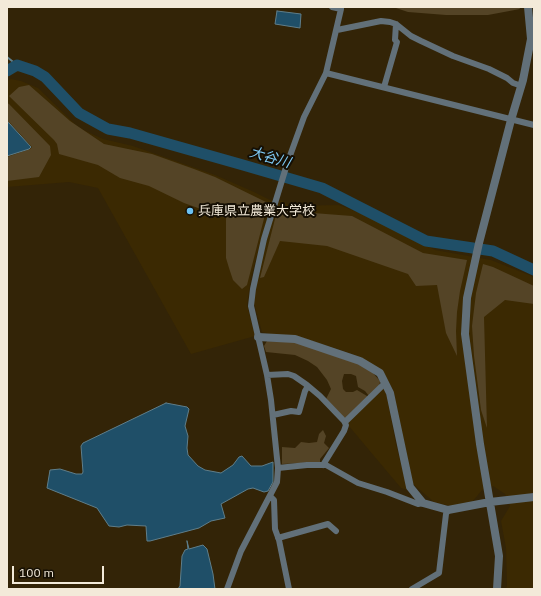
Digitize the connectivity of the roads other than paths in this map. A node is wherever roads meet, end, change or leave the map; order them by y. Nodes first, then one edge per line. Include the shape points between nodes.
1 (332, 7) edge
2 (528, 7) edge
3 (396, 24) junction
4 (337, 30) junction
5 (326, 73) junction
6 (522, 86) junction
7 (384, 87) junction
8 (511, 120) junction
9 (534, 125) edge
10 (258, 338) junction
11 (267, 375) junction
12 (386, 384) junction
13 (308, 386) junction
14 (273, 415) junction
15 (345, 422) junction
16 (323, 465) junction
17 (278, 468) junction
18 (270, 496) junction
19 (534, 497) edge
20 (423, 502) junction
21 (490, 502) junction
22 (448, 510) junction
23 (336, 531) dead end
24 (278, 538) junction
25 (227, 589) edge
26 (289, 589) edge
27 (412, 589) edge
28 (497, 589) edge

1 - 4 street via 341,9
2 - 6 street via 531,39
3 - 4 street via 381,21
3 - 6 street via 421,42 489,69
3 - 7 street via 397,42
4 - 5 street
5 - 7 street
5 - 10 street via 304,117 264,239 251,306
6 - 8 street
7 - 8 street
8 - 9 street
8 - 21 street via 479,243 467,298 464,334
10 - 11 street
10 - 12 street via 295,339 360,361 380,374
11 - 13 street via 288,374
11 - 14 street
12 - 15 street
12 - 20 street via 410,487
13 - 14 street via 299,412
13 - 15 street
14 - 17 street
15 - 16 street via 344,431
16 - 17 street
16 - 20 street via 358,483 418,504
17 - 18 street via 277,482
18 - 24 street via 274,500 274,521
18 - 25 street via 241,551
19 - 21 street
20 - 22 street
21 - 22 street
21 - 28 street via 499,556
22 - 27 street via 439,573
23 - 24 street via 328,524
24 - 26 street

